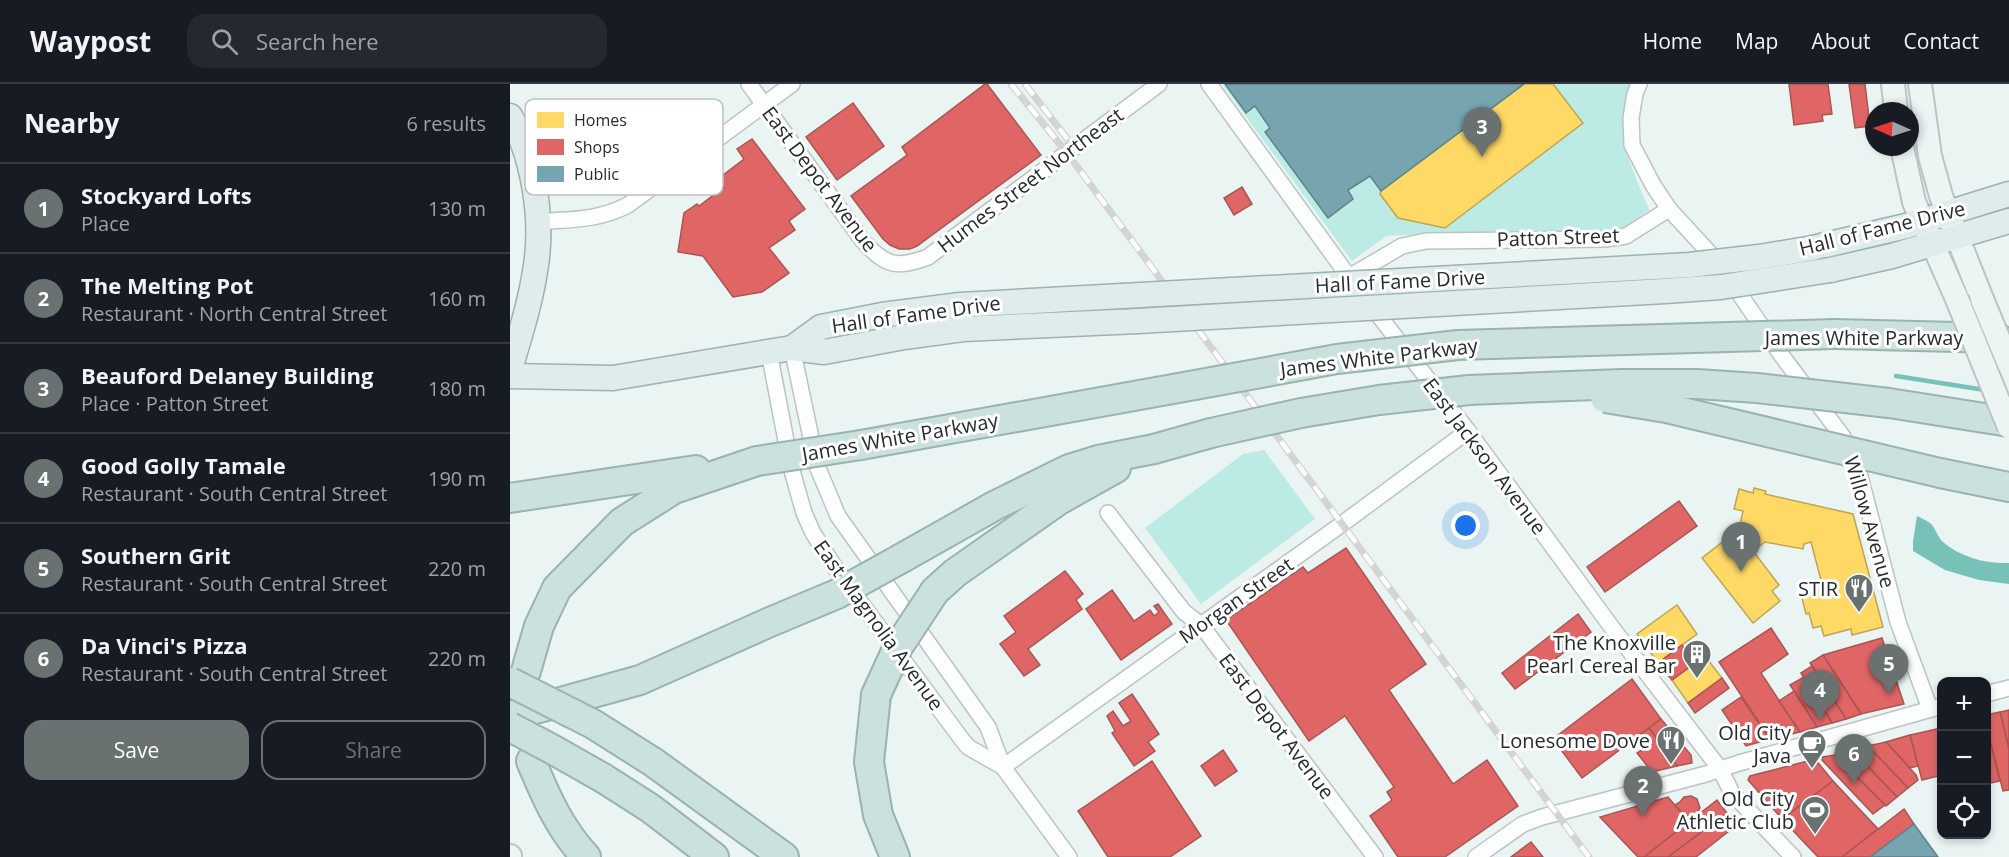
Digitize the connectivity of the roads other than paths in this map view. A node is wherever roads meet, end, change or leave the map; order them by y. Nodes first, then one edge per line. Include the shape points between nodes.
1 (749, 84) edge
2 (792, 84) edge
3 (1158, 84) edge
4 (1209, 84) edge
5 (1639, 84) edge
6 (1893, 84) edge
7 (1920, 84) edge
8 (1895, 102) edge
9 (764, 105) junction
10 (510, 116) edge
11 (723, 136) edge
12 (525, 153) edge
13 (1904, 156) edge
14 (2009, 194) edge
15 (535, 195) edge
16 (643, 195) edge
17 (1669, 209) junction
18 (1947, 213) junction
19 (1922, 221) junction
20 (2009, 221) edge
21 (537, 222) junction
22 (1958, 237) junction
23 (1933, 244) junction
24 (897, 265) joint
25 (1349, 277) junction
26 (2009, 339) edge
27 (780, 350) junction
28 (2009, 364) edge
29 (510, 369) edge
30 (510, 376) edge
31 (1544, 388) junction
32 (2009, 422) edge
33 (2009, 427) edge
34 (1468, 430) junction
35 (1154, 449) junction
36 (757, 461) junction
37 (2009, 487) edge
38 (522, 496) edge
39 (1108, 513) dead end
40 (1201, 625) junction
41 (518, 677) edge
42 (2009, 688) edge
43 (1991, 693) edge
44 (1936, 708) edge
45 (510, 716) edge
46 (510, 727) edge
47 (1004, 767) junction
48 (1720, 769) junction
49 (586, 857) edge
50 (714, 857) edge
51 (784, 857) edge
52 (895, 857) edge
53 (1069, 857) edge
54 (1375, 857) edge
55 (1476, 857) edge
56 (1793, 857) edge

1 - 9 street, East Depot Avenue
2 - 9 street
3 - 24 street, Humes Street Northeast via 928,257
4 - 25 street, East Jackson Avenue
5 - 17 street via 1631,118 1632,145
6 - 8 main road
7 - 18 main road via 1930,156
9 - 11 street
9 - 24 street, East Depot Avenue via 863,241 874,254
10 - 12 main road
13 - 19 main road
14 - 18 main road, Hall of Fame Drive
15 - 21 main road
16 - 21 street via 611,214
17 - 25 street, Patton Street via 1626,236 1605,239 1426,241 1402,246
17 - 44 street, Willow Avenue via 1717,261 1843,437 1858,469 1898,622
18 - 19 main road, Hall of Fame Drive
18 - 22 main road
19 - 23 main road
19 - 27 main road, Hall of Fame Drive, bridge via 1813,248 1689,265 960,305 822,327
20 - 22 main road, Hall of Fame Drive
21 - 29 main road via 536,264
22 - 23 main road, Hall of Fame Drive
22 - 28 main road, bridge
23 - 27 main road, Hall of Fame Drive, bridge via 1830,270 1721,287 963,329 824,352
23 - 33 main road, bridge
25 - 34 street, East Jackson Avenue
26 - 36 highway, James White Parkway, bridge via 1834,334 1458,345 1337,359
27 - 30 main road, Hall of Fame Drive via 613,378
27 - 47 street, East Magnolia Avenue via 817,466 838,516 988,727
27 - 47 street, East Magnolia Avenue via 791,467 813,533 968,747
31 - 32 highway, bridge via 1622,384 1757,388
31 - 35 highway, bridge via 1469,390 1379,400 1301,413
31 - 37 highway, bridge via 1666,408
34 - 40 street, Morgan Street
34 - 48 street, East Jackson Avenue
35 - 45 highway, bridge via 1069,469 994,506 837,594 640,680
35 - 52 highway, bridge via 1059,500 956,573 935,591 898,647 876,695 869,762 878,815
36 - 38 highway
36 - 41 highway via 674,489 622,522 557,588
39 - 40 street, East Depot Avenue via 1184,612
40 - 47 street, Morgan Street
40 - 54 street, East Depot Avenue
41 - 49 highway, bridge via 531,761 552,810
41 - 51 highway, bridge via 653,762
42 - 43 street
44 - 48 street
46 - 50 highway, bridge via 603,778
47 - 53 street, East Magnolia Avenue
48 - 55 street via 1533,820
48 - 56 street, East Jackson Avenue via 1732,793

